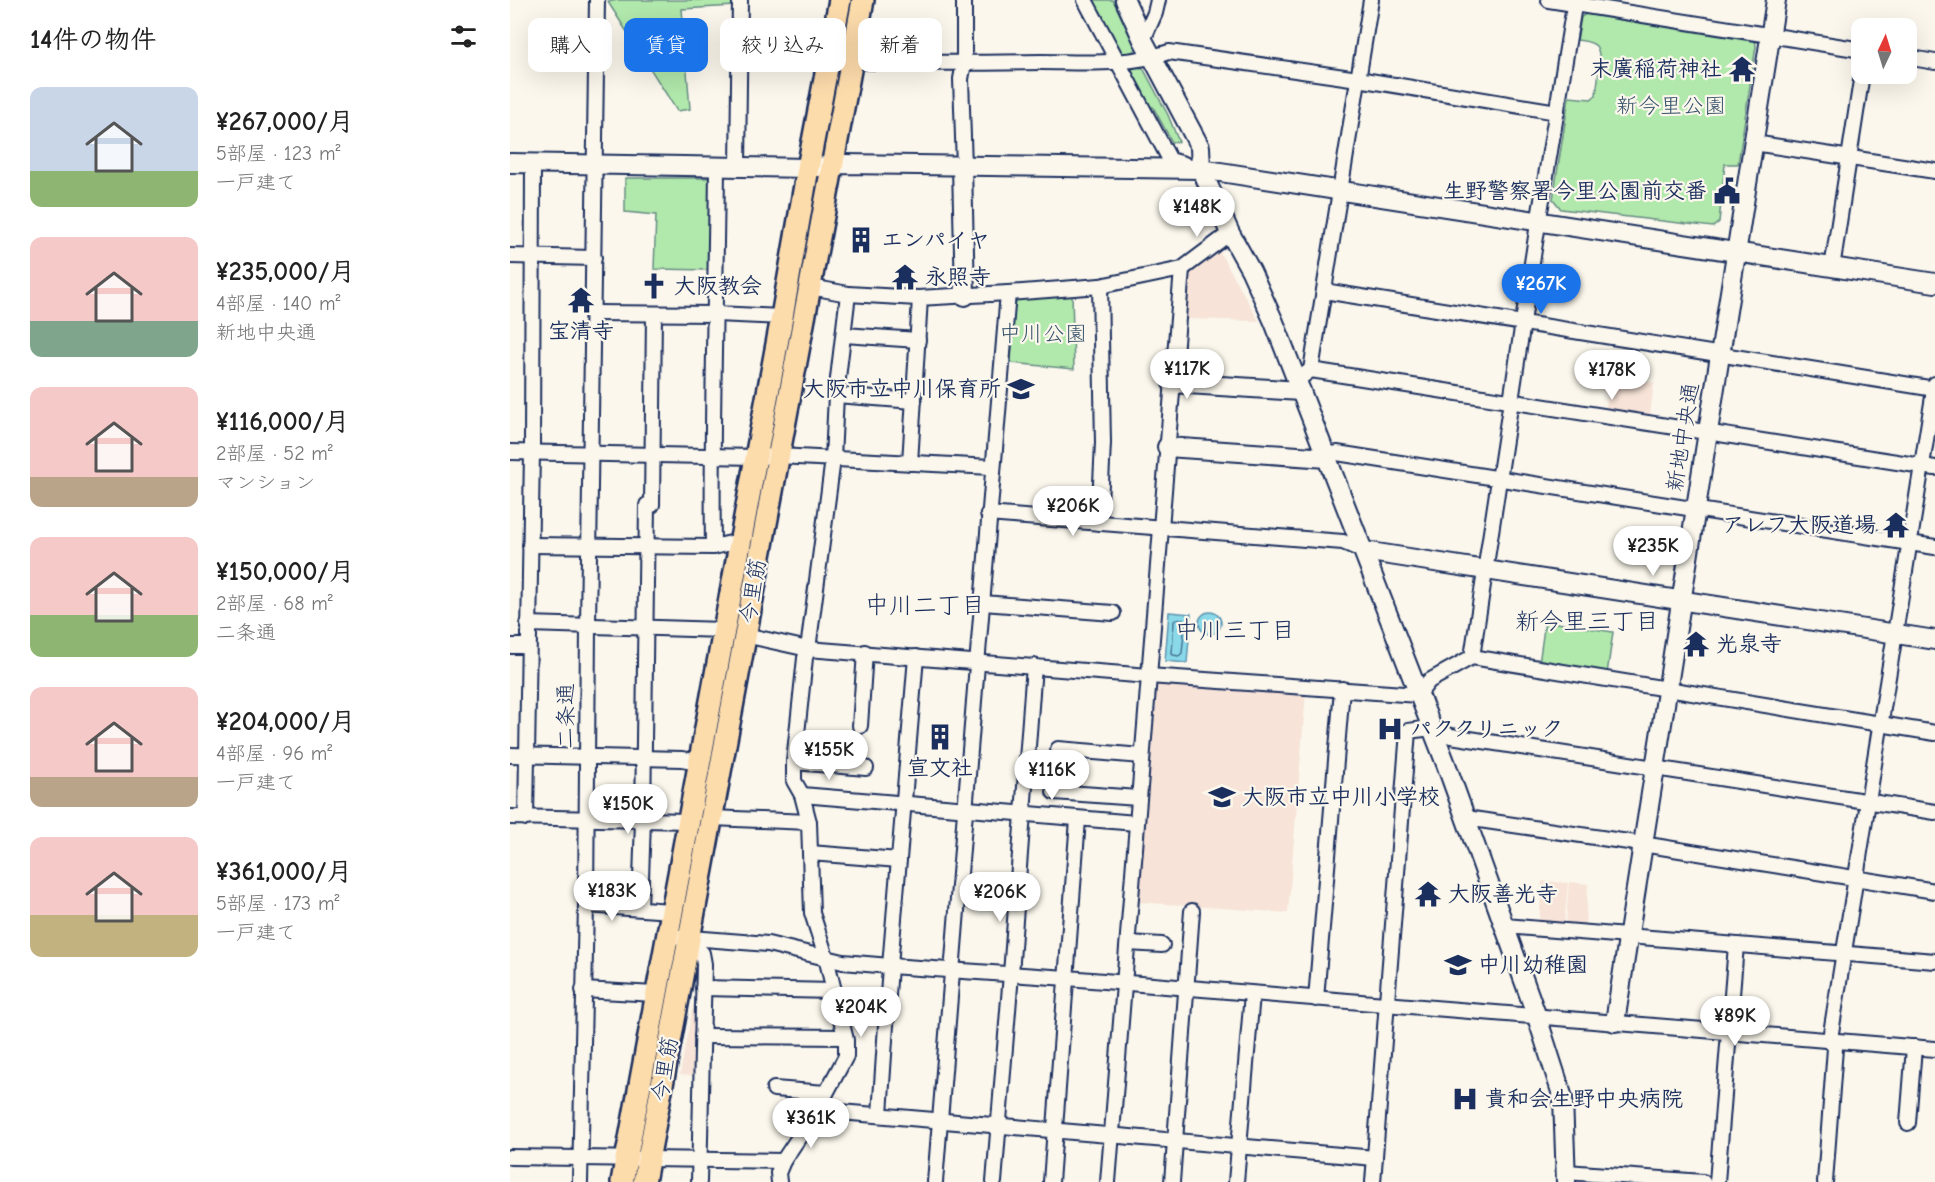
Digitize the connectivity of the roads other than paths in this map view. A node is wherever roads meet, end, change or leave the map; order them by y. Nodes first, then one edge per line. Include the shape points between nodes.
1 (597, 0) edge
2 (740, 0) edge
3 (840, 0) edge
4 (863, 0) edge
5 (964, 0) edge
6 (1085, 0) edge
7 (1125, 0) edge
8 (1158, 0) edge
9 (1371, 0) edge
10 (1549, 0) edge
11 (1776, 0) edge
12 (1575, 2) edge
13 (1770, 35) junction
14 (1143, 39) junction
15 (1851, 48) edge
16 (1152, 57) junction
17 (1917, 59) edge
18 (851, 61) junction
19 (1117, 61) junction
20 (1935, 62) edge
21 (964, 63) junction
22 (1358, 79) junction
23 (1860, 84) edge
24 (1557, 112) junction
25 (1755, 143) junction
26 (1849, 157) junction
27 (510, 163) edge
28 (533, 163) junction
29 (595, 164) junction
30 (833, 165) junction
31 (963, 166) junction
32 (717, 167) junction
33 (738, 167) junction
34 (808, 168) junction
35 (1201, 169) junction
36 (1935, 171) edge
37 (1340, 190) junction
38 (1540, 222) junction
39 (1230, 233) junction
40 (1736, 252) junction
41 (510, 256) edge
42 (534, 257) junction
43 (594, 258) junction
44 (1832, 268) junction
45 (1182, 269) junction
46 (1935, 283) edge
47 (1100, 286) junction
48 (811, 287) junction
49 (1324, 291) junction
50 (848, 294) junction
51 (1008, 294) junction
52 (965, 296) junction
53 (921, 298) junction
54 (593, 313) junction
55 (654, 314) junction
56 (716, 314) junction
57 (782, 317) junction
58 (1524, 323) junction
59 (844, 334) junction
60 (918, 340) junction
61 (1720, 355) junction
62 (1303, 380) junction
63 (1172, 383) junction
64 (1935, 384) edge
65 (1935, 389) edge
66 (836, 395) junction
67 (1511, 400) junction
68 (914, 401) junction
69 (1708, 432) junction
70 (1167, 447) junction
71 (510, 452) edge
72 (532, 452) junction
73 (591, 454) junction
74 (653, 456) junction
75 (712, 456) junction
76 (778, 456) junction
77 (756, 457) junction
78 (1327, 457) junction
79 (833, 459) junction
80 (910, 463) junction
81 (992, 467) junction
82 (1928, 467) edge
83 (1499, 478) junction
84 (1695, 509) junction
85 (988, 514) junction
86 (1099, 523) junction
87 (1160, 528) junction
88 (740, 541) junction
89 (1909, 543) junction
90 (530, 545) junction
91 (590, 546) junction
92 (646, 546) junction
93 (713, 547) junction
94 (1935, 547) edge
95 (1364, 551) junction
96 (1486, 569) junction
97 (1682, 600) junction
98 (983, 603) junction
99 (1113, 613) dead end
100 (528, 624) junction
101 (588, 625) junction
102 (645, 627) junction
103 (723, 630) junction
104 (1895, 634) junction
105 (745, 635) junction
106 (1935, 640) edge
107 (510, 646) edge
108 (528, 646) junction
109 (808, 649) junction
110 (865, 652) junction
111 (916, 657) junction
112 (1472, 657) junction
113 (978, 662) junction
114 (1034, 666) junction
115 (1149, 676) junction
116 (1342, 689) junction
117 (1667, 690) junction
118 (1418, 695) junction
119 (1881, 725) junction
120 (860, 726) dead end
121 (1432, 728) junction
122 (1935, 733) edge
123 (1058, 749) dead end
124 (510, 755) edge
125 (527, 755) junction
126 (1142, 756) junction
127 (587, 757) junction
128 (644, 758) junction
129 (699, 762) junction
130 (794, 762) junction
131 (1655, 767) junction
132 (866, 768) dead end
133 (1054, 792) dead end
134 (802, 795) junction
135 (1138, 798) junction
136 (1868, 801) junction
137 (904, 804) junction
138 (965, 809) junction
139 (1935, 812) edge
140 (1024, 814) junction
141 (510, 818) edge
142 (526, 818) junction
143 (586, 818) junction
144 (712, 818) junction
145 (1466, 818) junction
146 (1078, 819) junction
147 (644, 820) junction
148 (679, 820) junction
149 (809, 822) junction
150 (1136, 823) junction
151 (1642, 844) junction
152 (810, 853) junction
153 (899, 860) junction
154 (1856, 878) junction
155 (1935, 891) edge
156 (586, 905) junction
157 (640, 908) junction
158 (671, 911) junction
159 (1192, 911) dead end
160 (1505, 926) junction
161 (666, 936) junction
162 (1628, 936) junction
163 (688, 939) junction
164 (1128, 943) junction
165 (1162, 945) dead end
166 (1736, 945) junction
167 (1845, 955) junction
168 (826, 957) junction
169 (1935, 962) edge
170 (890, 966) junction
171 (953, 970) junction
172 (1011, 974) junction
173 (1067, 978) junction
174 (1125, 983) junction
175 (704, 988) junction
176 (1186, 988) junction
177 (583, 990) junction
178 (834, 991) junction
179 (656, 994) junction
180 (1251, 994) junction
181 (1316, 999) junction
182 (1387, 1005) junction
183 (1537, 1017) junction
184 (1615, 1022) junction
185 (1730, 1031) junction
186 (702, 1036) junction
187 (845, 1037) junction
188 (1830, 1039) junction
189 (1914, 1047) junction
190 (1935, 1049) edge
191 (774, 1089) dead end
192 (826, 1093) junction
193 (817, 1110) junction
194 (880, 1114) junction
195 (941, 1119) junction
196 (1908, 1123) dead end
197 (999, 1125) junction
198 (1055, 1131) junction
199 (1111, 1134) junction
200 (1175, 1140) junction
201 (1239, 1145) junction
202 (510, 1157) edge
203 (580, 1158) junction
204 (648, 1158) junction
205 (1375, 1158) junction
206 (626, 1159) junction
207 (700, 1159) junction
208 (783, 1161) junction
209 (1566, 1177) edge
210 (580, 1182) edge
211 (622, 1182) edge
212 (644, 1182) edge
213 (699, 1182) edge
214 (779, 1182) edge
215 (935, 1182) edge
216 (994, 1182) edge
217 (1051, 1182) edge
218 (1108, 1182) edge
219 (1172, 1182) edge
220 (1236, 1182) edge
221 (1373, 1182) edge
222 (1703, 1182) edge
223 (1717, 1182) edge
224 (1825, 1182) edge

1 - 29 street, 二条通
2 - 33 street
3 - 34 main road, 今里筋
4 - 18 main road, 今里筋
5 - 21 street
6 - 19 street
7 - 14 street
8 - 14 street
9 - 22 street
10 - 12 street
11 - 13 street, 新地中央通
12 - 13 street
12 - 24 street
13 - 15 street
13 - 25 street, 新地中央通
14 - 16 street
16 - 19 street
16 - 22 street via 1169,52
16 - 35 street via 1200,147
17 - 20 street
18 - 21 street
18 - 30 main road, 今里筋
19 - 21 street
19 - 35 street via 1170,160
21 - 31 street
22 - 24 street
22 - 37 street
23 - 26 street
24 - 38 street
25 - 26 street
25 - 40 street, 新地中央通
26 - 36 street
26 - 44 street
27 - 28 street
28 - 29 street
28 - 42 street
29 - 32 street
29 - 43 street, 二条通
30 - 31 street
30 - 34 street
30 - 48 main road, 今里筋
31 - 35 street
31 - 52 street
32 - 33 street
32 - 56 street
33 - 34 street
34 - 57 main road, 今里筋
35 - 37 street
35 - 39 street
37 - 38 street
37 - 49 street
38 - 40 street
38 - 58 street
39 - 45 street
39 - 62 street
40 - 44 street
40 - 61 street, 新地中央通
41 - 42 street
42 - 43 street
42 - 72 street
43 - 54 street, 二条通
44 - 46 street
45 - 47 street
45 - 63 street
47 - 51 street
47 - 86 street via 1103,443
48 - 50 street
48 - 76 main road, 今里筋
49 - 58 street
49 - 62 street
50 - 53 street
50 - 59 street
51 - 52 street
51 - 81 street
52 - 53 street
53 - 60 street
54 - 55 street
54 - 73 street, 二条通
55 - 56 street
55 - 74 street
56 - 57 street
56 - 75 street
57 - 77 main road, 今里筋
58 - 61 street
58 - 67 street
59 - 60 street
59 - 66 street
60 - 68 street
61 - 65 street
61 - 69 street, 新地中央通
62 - 63 street
62 - 67 street
62 - 78 street
63 - 70 street
64 - 65 street
65 - 82 street
66 - 68 street
66 - 79 street
67 - 69 street
67 - 83 street
68 - 80 street
69 - 82 street
69 - 84 street, 新地中央通
70 - 78 street
70 - 87 street
71 - 72 street
72 - 73 street
72 - 90 street
73 - 74 street
73 - 91 street, 二条通
74 - 75 street
74 - 92 street
75 - 77 street
75 - 93 street
76 - 77 street
76 - 79 street
76 - 105 main road, 今里筋
77 - 88 main road, 今里筋
78 - 83 street via 1337,453
78 - 95 street
79 - 80 street
79 - 109 street
80 - 81 street
81 - 85 street
82 - 89 street
83 - 84 street
83 - 96 street
84 - 89 street
84 - 97 street, 新地中央通
85 - 86 street
85 - 98 street
86 - 87 street
87 - 95 street via 1343,542
87 - 115 street
88 - 93 street
88 - 103 main road, 今里筋
89 - 94 street
89 - 104 street
90 - 91 street
90 - 100 street
91 - 92 street
91 - 101 street, 二条通
92 - 93 street
92 - 102 street
95 - 96 street
95 - 118 street
96 - 97 street
96 - 112 street
97 - 104 street
97 - 117 street, 新地中央通
98 - 99 street
98 - 113 street
100 - 101 street
100 - 108 street
101 - 102 street
101 - 127 street, 二条通
102 - 103 street
102 - 128 street
103 - 129 main road, 今里筋
104 - 106 street
104 - 119 street
105 - 109 street
105 - 144 main road, 今里筋
107 - 108 street
108 - 125 street
109 - 110 street
109 - 130 street
110 - 111 street
110 - 120 street
111 - 113 street
111 - 137 street
112 - 117 street
112 - 118 street via 1429,681
113 - 114 street
113 - 138 street
114 - 115 street
114 - 140 street
115 - 116 street
115 - 126 street
116 - 118 street
116 - 181 street
117 - 119 street
117 - 131 street, 新地中央通
118 - 121 street
119 - 122 street
119 - 136 street
121 - 131 street via 1451,736
121 - 145 street
121 - 182 street via 1408,731
123 - 126 street
124 - 125 street
125 - 127 street
125 - 142 street
126 - 135 street
127 - 128 street
127 - 143 street, 二条通
128 - 129 street
128 - 147 street
129 - 148 main road, 今里筋
130 - 132 street
130 - 134 street via 794,781
131 - 136 street
131 - 151 street, 新地中央通
133 - 135 street
134 - 137 street
134 - 149 street
135 - 150 street
136 - 139 street
136 - 154 street
137 - 138 street
137 - 153 street
138 - 140 street
138 - 171 street
140 - 146 street
140 - 172 street
141 - 142 street
142 - 143 street
143 - 147 street
143 - 156 street, 二条通
144 - 149 street
144 - 163 main road, 今里筋
145 - 151 street
145 - 160 street
146 - 150 street
146 - 173 street
147 - 148 street
147 - 157 street
148 - 158 main road, 今里筋
149 - 152 street
150 - 164 street
151 - 154 street
151 - 162 street, 新地中央通
152 - 153 street
152 - 168 street via 812,913
153 - 170 street
154 - 155 street
154 - 167 street
156 - 157 street
156 - 177 street, 二条通
157 - 158 street
158 - 161 main road, 今里筋
159 - 176 street
160 - 162 street
160 - 183 street
161 - 163 street
161 - 179 main road, 今里筋
162 - 166 street
162 - 184 street, 新地中央通
163 - 168 street via 768,944
163 - 175 street via 702,952
163 - 204 main road, 今里筋
164 - 165 street
164 - 174 street
166 - 167 street
166 - 185 street
167 - 169 street
167 - 188 street
168 - 170 street
168 - 178 street
170 - 171 street
170 - 194 street
171 - 172 street
171 - 195 street
172 - 173 street
172 - 197 street
173 - 174 street
173 - 198 street
174 - 176 street
174 - 199 street
175 - 178 street
175 - 186 street
176 - 180 street
176 - 200 street
177 - 179 street
177 - 203 street, 二条通
178 - 187 street
179 - 206 main road, 今里筋
180 - 181 street
180 - 201 street
181 - 182 street
182 - 183 street
182 - 205 street
183 - 184 street
183 - 209 street via 1563,1098
184 - 185 street
185 - 188 street
185 - 223 street
186 - 187 street
186 - 207 street
187 - 192 street via 846,1056
188 - 189 street
188 - 224 street via 1835,1048
189 - 190 street
189 - 196 street
191 - 192 street
192 - 193 street
193 - 194 street
193 - 208 street
194 - 195 street
195 - 197 street
195 - 215 street
197 - 198 street
197 - 216 street
198 - 199 street
198 - 217 street
199 - 200 street
199 - 218 street
200 - 201 street
200 - 219 street
201 - 205 street
201 - 220 street
202 - 203 street
203 - 206 street
203 - 210 street, 二条通
204 - 206 street
204 - 207 street
204 - 212 main road, 今里筋
205 - 221 street
206 - 211 main road, 今里筋
207 - 208 street
207 - 213 street
208 - 214 street
209 - 222 street

